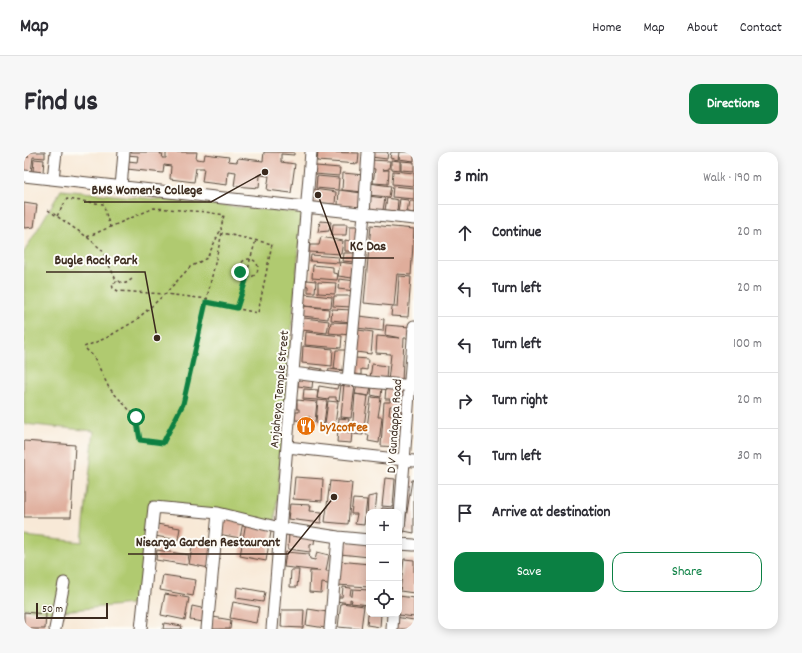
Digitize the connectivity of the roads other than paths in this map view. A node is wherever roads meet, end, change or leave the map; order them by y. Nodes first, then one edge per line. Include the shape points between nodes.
1 (56, 152) edge
2 (124, 152) edge
3 (311, 152) edge
4 (368, 152) edge
5 (24, 176) edge
6 (53, 179) junction
7 (121, 187) junction
8 (306, 207) junction
9 (364, 214) junction
10 (414, 219) edge
11 (414, 326) edge
12 (293, 373) junction
13 (348, 380) junction
14 (412, 386) edge
15 (287, 447) junction
16 (409, 461) edge
17 (402, 509) edge
18 (218, 513) junction
19 (280, 528) junction
20 (338, 537) junction
21 (366, 540) edge
22 (402, 544) edge
23 (414, 546) edge
24 (64, 584) dead end
25 (393, 617) edge
26 (55, 629) edge
27 (141, 629) edge
28 (207, 629) edge
29 (272, 629) edge
30 (330, 629) edge
31 (392, 629) edge

1 - 6 street
2 - 7 street
3 - 8 street, Anjaheya Temple Street
4 - 9 street
5 - 6 street
6 - 7 street
7 - 8 street
8 - 9 street
8 - 12 street, Anjaheya Temple Street
9 - 10 street
9 - 13 street
11 - 14 street, D V Gundappa Road
12 - 13 street
12 - 15 street, Anjaheya Temple Street
13 - 14 street
14 - 16 street, D V Gundappa Road
15 - 16 street
15 - 19 street, Anjaheya Temple Street
16 - 17 street, D V Gundappa Road
18 - 19 street
18 - 27 street via 154,507
18 - 28 street
19 - 20 street
19 - 29 street, Anjaheya Temple Street
20 - 21 street
20 - 30 street
22 - 23 street
24 - 26 street
25 - 31 street

